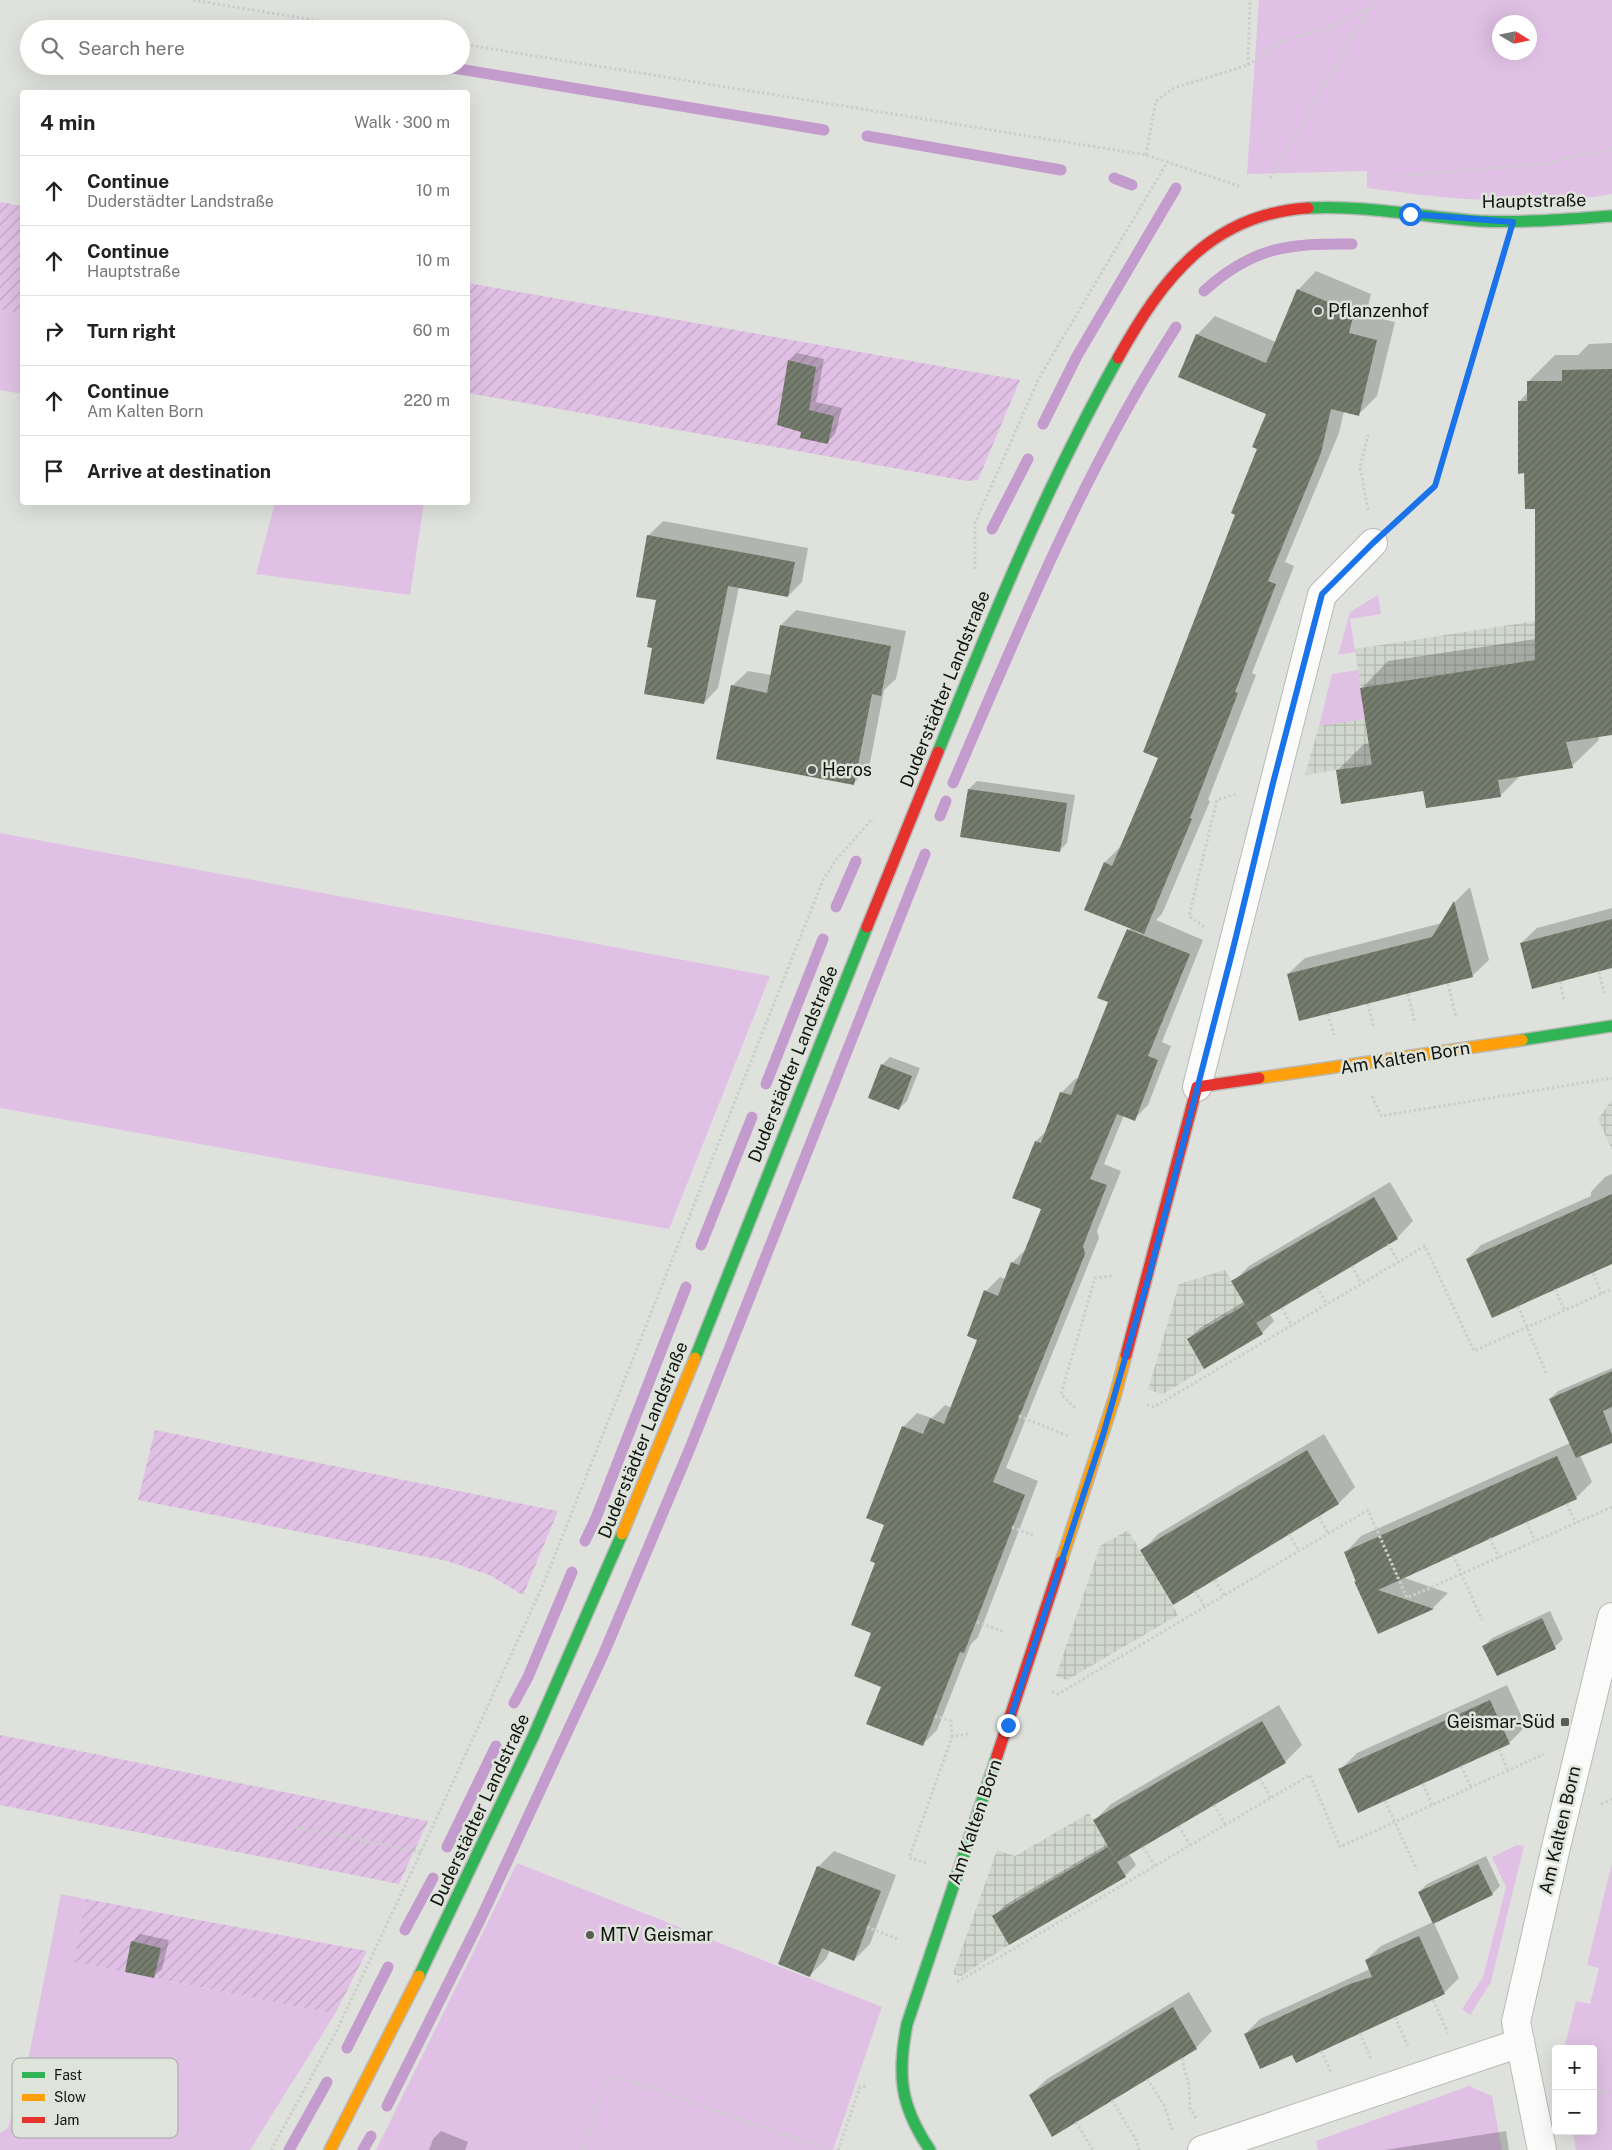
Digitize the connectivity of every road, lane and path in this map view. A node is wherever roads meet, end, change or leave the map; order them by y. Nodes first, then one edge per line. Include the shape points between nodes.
1 (193, 0) edge
2 (1250, 0) edge
3 (1378, 0) edge
4 (1369, 8) junction
5 (314, 20) edge
6 (470, 45) edge
7 (1248, 65) junction
8 (1612, 149) edge
9 (1146, 156) junction
10 (1168, 161) junction
11 (1387, 177) dead end
12 (1277, 181) dead end
13 (1247, 184) dead end
14 (1612, 216) edge
15 (1456, 219) joint
16 (1513, 222) junction
17 (1369, 432) dead end
18 (1373, 543) junction
19 (975, 572) dead end
20 (1273, 783) junction
21 (877, 813) dead end
22 (1233, 949) junction
23 (1612, 1026) edge
24 (1341, 1068) junction
25 (1612, 1078) edge
26 (1197, 1087) junction
27 (1388, 1244) dead end
28 (1399, 1262) junction
29 (1352, 1266) dead end
30 (1150, 1272) junction
31 (1593, 1273) dead end
32 (1362, 1284) junction
33 (1317, 1287) dead end
34 (1612, 1289) edge
35 (1555, 1290) dead end
36 (1602, 1294) junction
37 (1327, 1305) junction
38 (1518, 1306) dead end
39 (1282, 1308) dead end
40 (1565, 1311) junction
41 (1292, 1326) junction
42 (1527, 1328) junction
43 (1547, 1375) dead end
44 (1115, 1396) junction
45 (1018, 1416) dead end
46 (1103, 1435) junction
47 (1099, 1448) junction
48 (1567, 1504) dead end
49 (1612, 1507) edge
50 (1319, 1517) dead end
51 (1527, 1522) dead end
52 (1576, 1523) junction
53 (1328, 1533) junction
54 (1289, 1534) dead end
55 (1490, 1538) dead end
56 (1535, 1541) junction
57 (1299, 1550) junction
58 (1453, 1555) dead end
59 (1499, 1558) junction
60 (1462, 1574) junction
61 (1215, 1580) dead end
62 (1196, 1591) dead end
63 (1224, 1595) junction
64 (1205, 1606) junction
65 (1612, 1617) edge
66 (1482, 1620) dead end
67 (1021, 1684) junction
68 (935, 1716) dead end
69 (1008, 1725) junction
70 (952, 1737) junction
71 (1499, 1749) dead end
72 (1576, 1761) junction
73 (1461, 1766) dead end
74 (1508, 1770) junction
75 (1260, 1778) dead end
76 (1423, 1784) dead end
77 (1471, 1787) junction
78 (1271, 1798) junction
79 (1385, 1801) dead end
80 (1432, 1804) junction
81 (1214, 1805) dead end
82 (1395, 1822) junction
83 (1225, 1824) junction
84 (1179, 1826) dead end
85 (296, 1827) dead end
86 (1190, 1845) junction
87 (1143, 1847) dead end
88 (421, 1852) junction
89 (1155, 1866) junction
90 (1416, 1870) dead end
91 (957, 1874) junction
92 (925, 1970) junction
93 (1520, 2044) junction
94 (1182, 2058) dead end
95 (1147, 2079) dead end
96 (901, 2083) junction
97 (1612, 2092) edge
98 (1597, 2094) edge
99 (1112, 2100) dead end
100 (1076, 2122) dead end
101 (1176, 2141) dead end
102 (1207, 2148) edge
103 (271, 2150) edge
104 (330, 2150) edge
105 (583, 2150) edge
106 (829, 2150) edge
107 (838, 2150) edge
108 (930, 2150) edge
109 (1093, 2150) edge
110 (1139, 2150) edge
111 (1542, 2150) edge

1 - 5 path
2 - 7 path
3 - 4 path
4 - 7 path via 1326,29 1282,41
4 - 12 path via 1268,182
6 - 9 path
7 - 9 path via 1174,88 1156,101
8 - 11 path via 1541,164
9 - 10 path
10 - 13 path via 1240,186
10 - 19 path via 1039,378 975,523
14 - 16 main road, Hauptstraße
15 - 16 main road, Hauptstraße
15 - 104 main road, Duderstädter Landstraße via 1364,209 1314,208 1264,213 1241,222 1192,256 1151,302 1108,375 1064,456 1012,570 868,921 664,1436 570,1658 424,1966
16 - 18 path via 1435,486
17 - 18 path via 1360,466
18 - 20 street, Am Kalten Born via 1322,594
20 - 22 street, Am Kalten Born
20 - 22 path via 1217,800 1189,916
21 - 88 path via 835,860 824,880 543,1585
22 - 26 street, Am Kalten Born
23 - 24 main road, Am Kalten Born
24 - 25 path via 1368,1086 1381,1116
24 - 26 main road, Am Kalten Born
26 - 30 main road, Am Kalten Born
27 - 28 path
28 - 32 path
28 - 42 path via 1425,1246 1474,1351
29 - 32 path
30 - 44 main road, Am Kalten Born
30 - 46 path via 1095,1278 1061,1394
31 - 36 path
32 - 37 path
33 - 37 path
34 - 36 path
35 - 40 path
36 - 40 path
37 - 41 path
38 - 42 path
39 - 41 path
40 - 42 path
41 - 44 path via 1154,1407
42 - 43 path
44 - 46 main road, Am Kalten Born
45 - 47 path
46 - 47 main road, Am Kalten Born
47 - 67 main road, Am Kalten Born
48 - 52 path
49 - 52 path
50 - 53 path
51 - 56 path
52 - 56 path
53 - 57 path
53 - 60 path via 1368,1510 1407,1598
54 - 57 path
55 - 59 path
56 - 59 path
57 - 63 path
58 - 60 path
59 - 60 path
60 - 66 path
61 - 63 path
62 - 64 path
63 - 64 path
64 - 67 path via 1058,1694
65 - 72 street, Am Kalten Born
67 - 69 main road, Am Kalten Born
68 - 70 path via 951,1721
69 - 70 path
69 - 91 main road, Am Kalten Born
70 - 91 path via 909,1858
71 - 74 path
72 - 74 path via 1544,1754
72 - 93 street, Am Kalten Born via 1516,2022
73 - 77 path
74 - 77 path
75 - 78 path
76 - 80 path
77 - 80 path
78 - 82 path via 1310,1775 1340,1847
78 - 83 path
79 - 82 path
80 - 82 path
81 - 83 path
82 - 90 path
83 - 86 path
84 - 86 path
85 - 88 path
86 - 89 path
87 - 89 path
88 - 103 path via 336,2032
89 - 92 path via 958,1982
91 - 92 main road, Am Kalten Born
92 - 96 main road, Am Kalten Born via 907,2024 900,2057
93 - 102 street
93 - 111 street, Am Kalten Born
94 - 102 path via 1190,2108
95 - 101 path via 1164,2105
96 - 107 path via 860,2087
96 - 108 main road, Am Kalten Born via 907,2114 914,2130
97 - 98 path
99 - 110 path
100 - 109 path
105 - 106 path via 606,2084 615,2076

